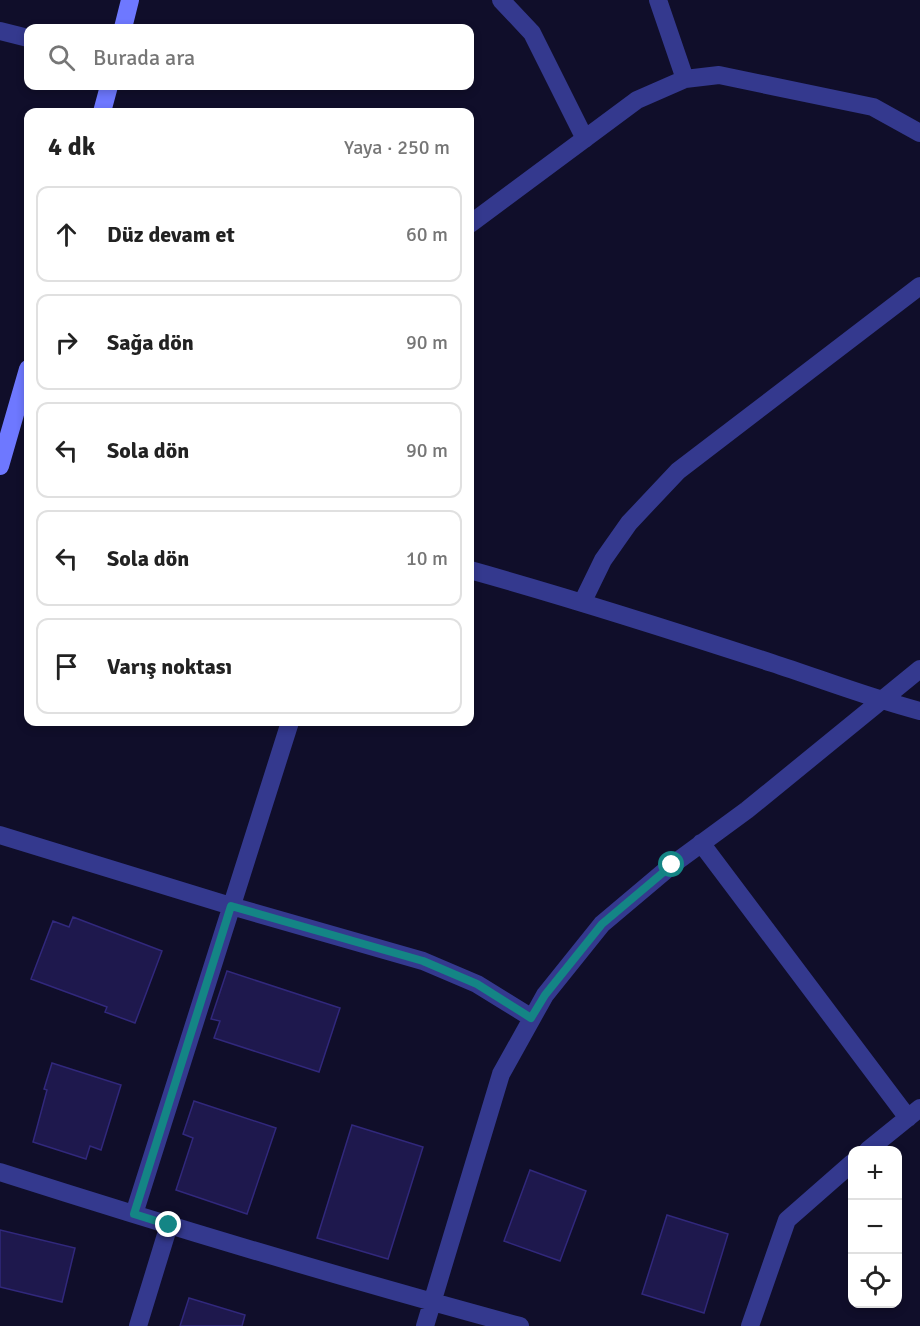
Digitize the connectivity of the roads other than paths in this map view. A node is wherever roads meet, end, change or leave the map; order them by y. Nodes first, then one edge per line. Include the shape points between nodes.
1 (130, 0) edge
2 (501, 0) edge
3 (658, 0) edge
4 (124, 24) edge
5 (0, 31) edge
6 (24, 37) edge
7 (685, 79) junction
8 (108, 90) edge
9 (103, 108) edge
10 (920, 133) edge
11 (585, 139) junction
12 (474, 221) edge
13 (920, 286) edge
14 (24, 383) edge
15 (0, 466) edge
16 (474, 571) edge
17 (583, 602) junction
18 (920, 669) edge
19 (881, 701) junction
20 (920, 711) edge
21 (289, 726) edge
22 (0, 835) edge
23 (701, 843) junction
24 (231, 906) junction
25 (531, 1018) junction
26 (914, 1113) edge
27 (873, 1146) edge
28 (848, 1167) edge
29 (0, 1172) edge
30 (134, 1214) junction
31 (169, 1225) junction
32 (432, 1302) junction
33 (138, 1326) edge
34 (425, 1326) edge
35 (520, 1326) edge
36 (750, 1326) edge

1 - 4 street
2 - 11 street via 532,33
3 - 7 street
5 - 6 street
7 - 10 street via 719,75 873,107
7 - 11 street via 637,100
8 - 9 street
11 - 12 street
13 - 17 street via 678,471 629,523 603,560
14 - 15 street
16 - 17 street
17 - 19 street
18 - 19 street
19 - 20 street
19 - 23 street
21 - 24 street
22 - 24 street
23 - 25 street via 602,924
23 - 26 street
24 - 25 street via 423,961 477,984
24 - 30 street
25 - 32 street via 501,1074
26 - 27 street
28 - 36 street via 787,1220
29 - 30 street
30 - 31 street
31 - 32 street
31 - 33 street
32 - 34 street
32 - 35 street

